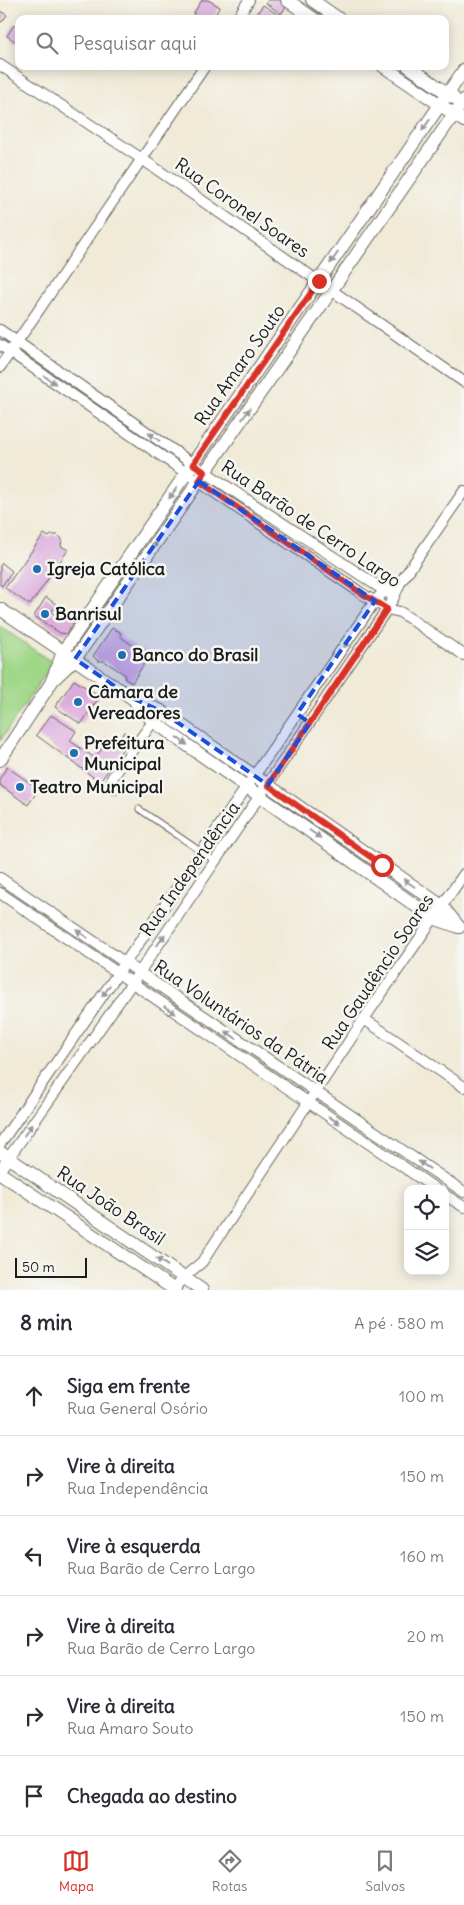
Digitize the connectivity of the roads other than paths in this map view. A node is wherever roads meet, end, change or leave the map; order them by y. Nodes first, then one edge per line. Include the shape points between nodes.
1 (250, 0) edge
2 (287, 0) edge
3 (312, 0) edge
4 (240, 15) edge
5 (308, 15) edge
6 (333, 15) edge
7 (0, 65) edge
8 (201, 70) edge
9 (389, 70) edge
10 (414, 70) edge
11 (464, 70) edge
12 (448, 94) junction
13 (463, 103) edge
14 (440, 105) junction
15 (459, 118) edge
16 (142, 159) junction
17 (319, 281) junction
18 (332, 291) junction
19 (0, 330) edge
20 (17, 342) junction
21 (0, 345) edge
22 (10, 352) junction
23 (0, 367) edge
24 (464, 382) edge
25 (80, 385) junction
26 (73, 395) junction
27 (190, 469) junction
28 (202, 476) junction
29 (464, 491) edge
30 (264, 511) junction
31 (257, 522) junction
32 (350, 570) junction
33 (343, 581) junction
34 (400, 583) junction
35 (384, 591) junction
36 (394, 598) junction
37 (375, 601) junction
38 (387, 609) junction
39 (0, 610) edge
40 (400, 612) junction
41 (63, 652) junction
42 (464, 656) edge
43 (75, 659) junction
44 (51, 683) junction
45 (298, 714) junction
46 (157, 716) junction
47 (310, 723) junction
48 (0, 760) edge
49 (255, 776) junction
50 (268, 785) junction
51 (247, 787) junction
52 (115, 789) dead end
53 (260, 796) junction
54 (139, 809) dead end
55 (202, 852) junction
56 (215, 861) junction
57 (382, 865) junction
58 (464, 874) edge
59 (375, 877) junction
60 (0, 878) edge
61 (12, 886) junction
62 (3, 895) edge
63 (442, 906) junction
64 (433, 918) junction
65 (462, 929) edge
66 (125, 964) junction
67 (138, 973) junction
68 (118, 974) junction
69 (132, 984) junction
70 (364, 1019) junction
71 (75, 1036) junction
72 (88, 1045) junction
73 (253, 1049) junction
74 (245, 1060) junction
75 (464, 1087) edge
76 (316, 1091) junction
77 (309, 1103) junction
78 (0, 1144) edge
79 (4, 1155) edge
80 (0, 1172) edge
81 (430, 1185) edge
82 (464, 1192) edge
83 (449, 1198) edge
84 (69, 1199) junction
85 (464, 1207) edge
86 (59, 1213) junction
87 (202, 1262) junction
88 (184, 1277) junction
89 (197, 1288) edge
90 (174, 1290) edge

1 - 4 street
2 - 5 street
3 - 6 street
7 - 16 street, Rua Coronel Soares
8 - 16 street
9 - 14 street
10 - 12 street
11 - 12 street, Rua Amaro Souto
12 - 13 street
12 - 14 street, Rua Amaro Souto
13 - 15 street, Rua Amaro Souto
14 - 15 street
14 -> 17 street, Rua Amaro Souto
15 - 18 street, Rua Amaro Souto
16 - 17 street, Rua Coronel Soares
16 - 20 street
17 - 18 street, Rua Coronel Soares
17 - 27 street, Rua Amaro Souto
18 - 24 street, Rua Coronel Soares
28 -> 18 street, Rua Amaro Souto
19 - 20 street, Rua Barão de Cerro Largo
20 - 22 street
20 - 25 street, Rua Barão de Cerro Largo
21 - 22 street, Rua Barão de Cerro Largo
22 - 23 street
22 -> 26 street, Rua Barão de Cerro Largo
25 - 26 street
27 -> 25 street, Rua Barão de Cerro Largo
26 - 27 street, Rua Barão de Cerro Largo
27 - 28 street, Rua Barão de Cerro Largo
27 -> 41 street, Rua Amaro Souto
28 - 30 street, Rua Barão de Cerro Largo
28 - 31 street, Rua Barão de Cerro Largo
43 -> 28 street, Rua Amaro Souto
29 - 34 street, Rua Independência
30 - 31 street
30 - 32 street, Rua Barão de Cerro Largo
31 - 33 street, Rua Barão de Cerro Largo
32 - 33 street
32 - 35 street, Rua Barão de Cerro Largo
33 - 37 street, Rua Barão de Cerro Largo
34 - 35 street, Rua Independência
34 - 36 street, Rua Independência
35 - 36 street, Rua Barão de Cerro Largo
35 - 37 street, Rua Independência
36 - 38 street, Rua Independência
36 - 40 street, Rua Barão de Cerro Largo
37 - 38 street, Rua Barão de Cerro Largo
37 -> 45 street, Rua Independência
38 - 40 street, Rua Barão de Cerro Largo
38 - 47 street, Rua Independência
39 - 41 street
40 - 42 street, Rua Barão de Cerro Largo
41 - 43 street
41 - 44 street, Rua Amaro Souto
43 - 44 street, Rua Amaro Souto
43 - 46 street
44 - 48 street, Rua Amaro Souto
45 - 47 street
45 - 49 street, Rua Independência
46 - 49 street
46 -> 51 street
46 - 52 street via 112,778
47 - 50 street, Rua Independência
49 - 50 street
49 - 51 street, Rua Independência
50 - 53 street, Rua Independência
50 - 57 street
51 - 53 street
51 - 55 street, Rua Independência
53 - 56 street, Rua Independência
53 -> 59 street
54 - 55 lane
55 - 56 lane
55 - 66 street, Rua Independência
67 -> 56 street, Rua Independência
57 - 59 street
63 -> 57 street
58 - 63 street, Rua Gaudêncio Soares
59 - 64 street
60 - 61 street, Rua Voluntários da Pátria
61 - 62 street
66 -> 61 street, Rua Voluntários da Pátria
62 - 68 street, Rua Voluntários da Pátria
63 - 64 street, Rua Gaudêncio Soares
63 - 65 street
64 - 65 street
64 - 70 street, Rua Gaudêncio Soares
66 - 67 street, Rua Voluntários da Pátria
66 - 68 street, Rua Independência
67 - 69 street, Rua Independência
73 -> 67 street, Rua Voluntários da Pátria
68 - 69 street, Rua Voluntários da Pátria
68 -> 71 street, Rua Independência
69 - 72 street, Rua Independência
69 -> 74 street, Rua Voluntários da Pátria
70 - 75 street
70 - 76 street, Rua Gaudêncio Soares
71 - 72 street
71 - 78 street, Rua Independência
79 -> 72 street, Rua Independência
73 - 74 street
73 - 76 street, Rua Voluntários da Pátria
74 - 77 street, Rua Voluntários da Pátria
76 - 77 street, Rua Gaudêncio Soares
82 -> 76 street, Rua Voluntários da Pátria
77 -> 81 street, Rua Voluntários da Pátria
77 - 87 street, Rua Gaudêncio Soares
79 - 80 street, Rua Independência
79 - 84 street, Rua João Brasil
80 - 86 street, Rua João Brasil
83 - 85 street
84 - 86 street
88 -> 84 street, Rua João Brasil
86 - 90 street, Rua João Brasil
87 - 88 street, Rua Gaudêncio Soares
87 - 89 street, Rua Gaudêncio Soares
88 - 89 street, Rua João Brasil
88 - 90 street, Rua Gaudêncio Soares

